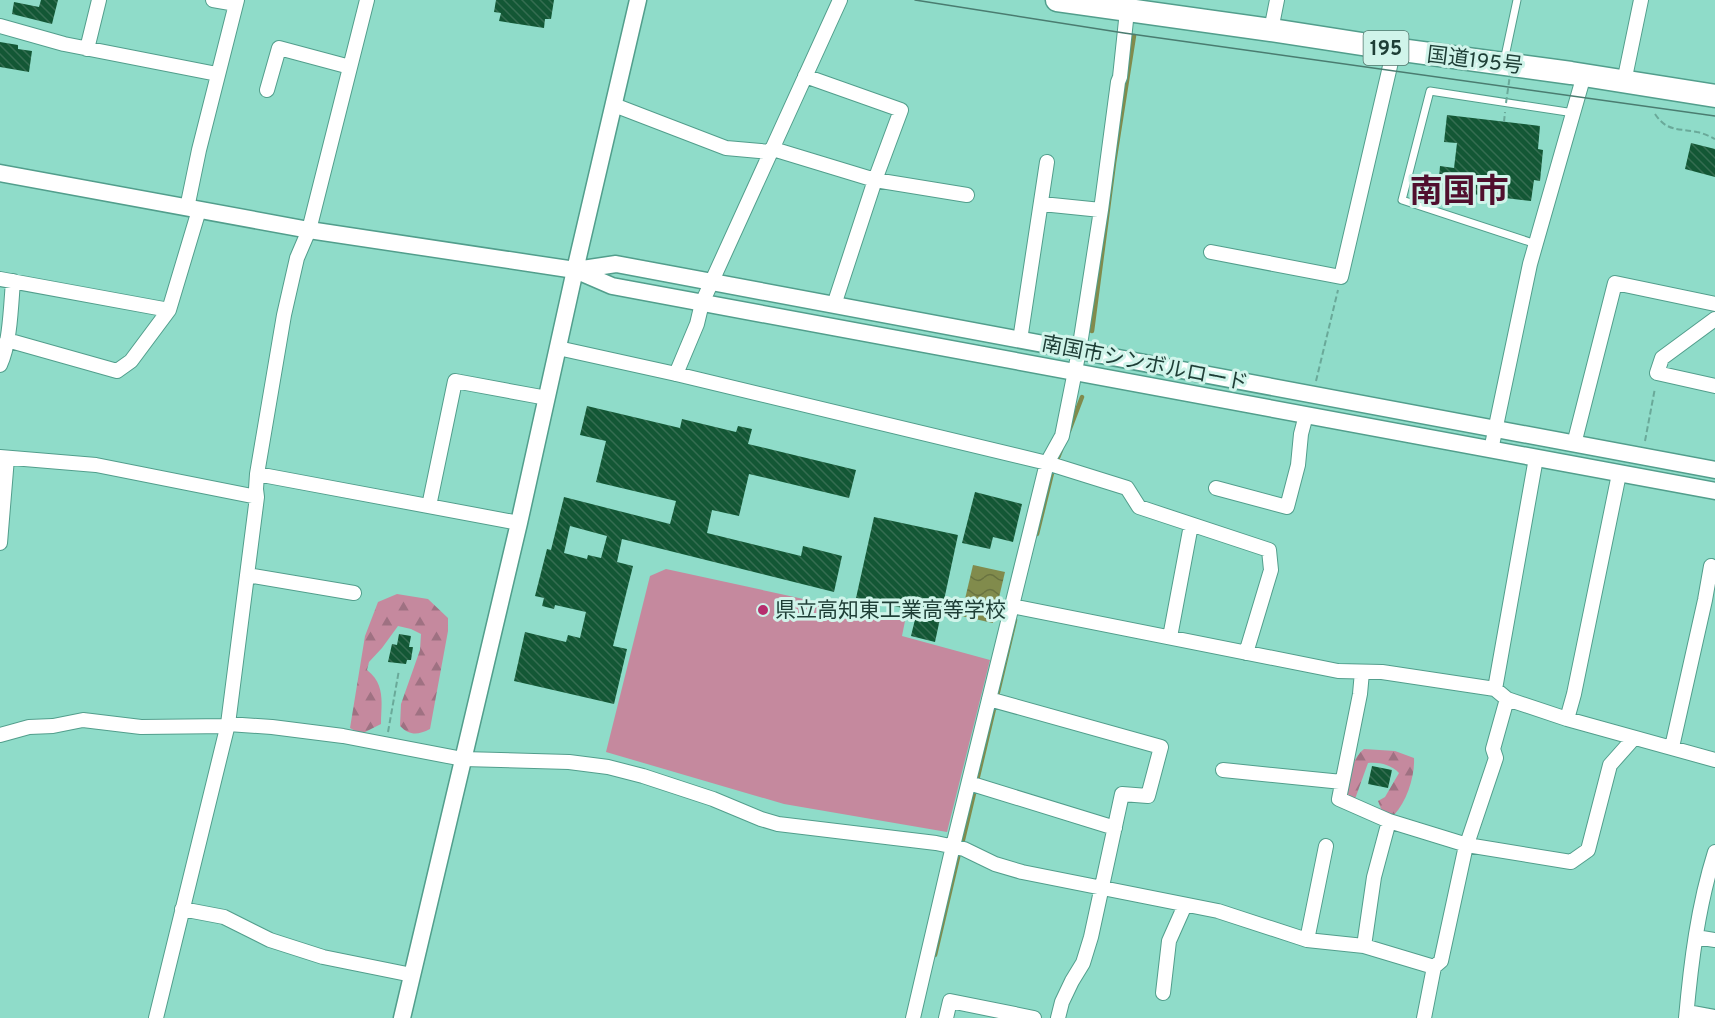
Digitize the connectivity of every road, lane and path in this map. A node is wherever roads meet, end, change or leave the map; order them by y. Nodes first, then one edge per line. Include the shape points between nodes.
1 (99, 0) edge
2 (213, 0) edge
3 (367, 0) edge
4 (638, 0) edge
5 (840, 0) edge
6 (1057, 0) edge
7 (1277, 0) edge
8 (1517, 0) edge
9 (1641, 0) edge
10 (236, 2) edge
11 (1127, 11) junction
12 (0, 26) edge
13 (1271, 30) junction
14 (87, 49) junction
15 (1394, 49) junction
16 (1508, 62) junction
17 (350, 67) junction
18 (217, 74) junction
19 (1584, 75) junction
20 (805, 76) junction
21 (1624, 82) junction
22 (267, 90) dead end
23 (1715, 96) edge
24 (1506, 103) dead end
25 (614, 105) junction
26 (1505, 112) dead end
27 (1574, 113) junction
28 (1655, 114) dead end
29 (1504, 122) dead end
30 (1715, 139) edge
31 (772, 150) junction
32 (1047, 162) dead end
33 (0, 173) edge
34 (875, 180) junction
35 (967, 195) dead end
36 (1042, 204) junction
37 (193, 209) junction
38 (1101, 210) junction
39 (309, 230) junction
40 (1536, 244) junction
41 (1211, 252) dead end
42 (575, 270) junction
43 (1341, 277) junction
44 (7, 280) edge
45 (712, 282) junction
46 (702, 303) junction
47 (1715, 304) edge
48 (834, 305) junction
49 (169, 310) junction
50 (1715, 319) edge
51 (7, 340) junction
52 (1020, 340) junction
53 (558, 348) junction
54 (1079, 351) junction
55 (0, 365) edge
56 (1075, 372) junction
57 (1658, 373) junction
58 (676, 374) junction
59 (1715, 386) edge
60 (1315, 387) dead end
61 (547, 398) junction
62 (1306, 415) junction
63 (1496, 429) junction
64 (1574, 444) junction
65 (1644, 447) dead end
66 (1491, 450) junction
67 (4, 458) edge
68 (1536, 458) junction
69 (1047, 463) junction
70 (1715, 470) edge
71 (257, 474) junction
72 (1619, 474) junction
73 (1216, 488) dead end
74 (1715, 491) edge
75 (257, 496) junction
76 (429, 506) junction
77 (519, 523) junction
78 (1191, 525) junction
79 (0, 543) edge
80 (1711, 566) dead end
81 (247, 575) junction
82 (354, 593) dead end
83 (1710, 601) edge
84 (1012, 606) junction
85 (1170, 637) junction
86 (1246, 653) junction
87 (399, 670) dead end
88 (1362, 672) junction
89 (1495, 689) junction
90 (989, 699) junction
91 (1507, 699) junction
92 (1567, 719) junction
93 (228, 725) junction
94 (0, 735) edge
95 (1634, 738) junction
96 (386, 744) junction
97 (1672, 747) junction
98 (463, 759) junction
99 (1715, 760) edge
100 (1223, 770) dead end
101 (1342, 782) junction
102 (969, 783) junction
103 (1389, 820) junction
104 (1115, 828) junction
105 (1467, 845) junction
106 (953, 846) junction
107 (1326, 846) dead end
108 (1715, 852) edge
109 (1102, 889) junction
110 (1709, 892) edge
111 (1185, 905) junction
112 (182, 909) junction
113 (1696, 937) junction
114 (1307, 940) junction
115 (1715, 940) edge
116 (1364, 946) junction
117 (1434, 967) junction
118 (412, 975) junction
119 (1163, 993) dead end
120 (1687, 1015) edge
121 (1715, 1017) edge
122 (156, 1018) edge
123 (402, 1018) edge
124 (913, 1018) edge
125 (946, 1018) edge
126 (1034, 1018) edge
127 (1058, 1018) edge
128 (1424, 1018) edge

1 - 14 street
2 - 10 street
3 - 17 street
4 - 25 street
5 - 20 street
6 - 11 highway, 国道195号 / 195
7 - 13 street
8 - 16 lane
9 - 21 street
10 - 18 street
11 - 13 highway, 国道195号 / 195
11 - 38 street
12 - 14 street
13 - 15 highway, 国道195号 / 195
14 - 18 street
15 - 16 highway, 国道195号 / 195
15 - 43 street
16 - 19 highway, 国道195号 / 195
16 - 24 path, bridge
17 - 22 street via 279,48
17 - 39 street
18 - 37 street
19 - 21 highway, 国道195号 / 195
19 - 27 street
20 - 31 street
20 - 34 street via 901,110
21 - 23 highway, 国道195号 / 195
25 - 31 street via 726,148
25 - 42 street
26 - 29 path
27 - 40 street
27 - 40 lane via 1430,92 1402,200
28 - 30 path via 1661,124 1670,128
31 - 34 street
31 - 45 street
32 - 36 street
33 - 37 street
34 - 35 street
34 - 48 street
36 - 38 street
36 - 52 street
37 - 39 street
37 - 49 street
38 - 54 street
39 - 42 street
39 - 71 street via 297,258 284,315
40 - 63 street
41 - 43 street
42 - 45 street, 南国市シンボルロード via 616,264
42 - 46 street, 南国市シンボルロード via 612,286
42 - 53 street
43 - 60 path
44 - 49 street
44 - 51 street
45 - 46 street
45 - 48 street, 南国市シンボルロード
46 - 56 street, 南国市シンボルロード
46 - 58 street
47 - 64 street via 1615,283
48 - 52 street, 南国市シンボルロード
49 - 51 street via 131,360 117,371
50 - 57 street via 1662,358
51 - 55 street
52 - 54 street, 南国市シンボルロード
53 - 58 street
53 - 61 street
54 - 56 street
54 - 63 street, 南国市シンボルロード
56 - 62 street, 南国市シンボルロード
56 - 69 street via 1062,436
57 - 59 street
57 - 65 path
58 - 69 street
61 - 76 street via 455,381
61 - 77 street
62 - 66 street, 南国市シンボルロード
62 - 73 street via 1287,507
63 - 64 street, 南国市シンボルロード
63 - 66 street
64 - 70 street, 南国市シンボルロード
66 - 68 street, 南国市シンボルロード
67 - 75 street via 96,465
67 - 79 street
68 - 72 street, 南国市シンボルロード
68 - 89 street
69 - 78 street via 1127,488 1139,507
69 - 84 street
71 - 75 street
71 - 76 street
72 - 74 street, 南国市シンボルロード
72 - 92 street
75 - 81 street
76 - 77 street
77 - 98 street
78 - 85 street
78 - 86 street via 1269,550 1271,570
80 - 83 street
81 - 82 street
81 - 93 street
83 - 97 street
84 - 85 street
84 - 90 street
85 - 86 street
86 - 88 street
87 - 96 path
88 - 89 street
88 - 101 street
89 - 91 street
90 - 102 street
90 - 104 street via 1161,747 1148,796 1122,794
91 - 92 street
91 - 105 street via 1493,749 1496,758
92 - 95 street
93 - 94 street via 141,727 83,720
93 - 96 street via 272,727
93 - 112 street
95 - 97 street
95 - 105 street via 1610,765 1588,850 1571,862
96 - 98 street
97 - 99 street
98 - 106 street via 608,767 778,824
98 - 118 street
100 - 101 street
101 - 103 street via 1339,799
102 - 104 street
102 - 106 street
103 - 105 street
103 - 116 street via 1374,877
104 - 109 street
105 - 117 street via 1441,961
106 - 109 street via 1022,872
106 - 124 street
107 - 114 street
108 - 110 street
109 - 111 street
109 - 127 street via 1083,963
110 - 113 street
111 - 114 street via 1218,911
111 - 119 street via 1168,941
112 - 118 street via 224,917 270,940 323,957
112 - 122 street
113 - 115 street
113 - 120 street
114 - 116 street
116 - 117 street
117 - 128 street
118 - 123 street
120 - 121 street
125 - 126 street via 950,1001

